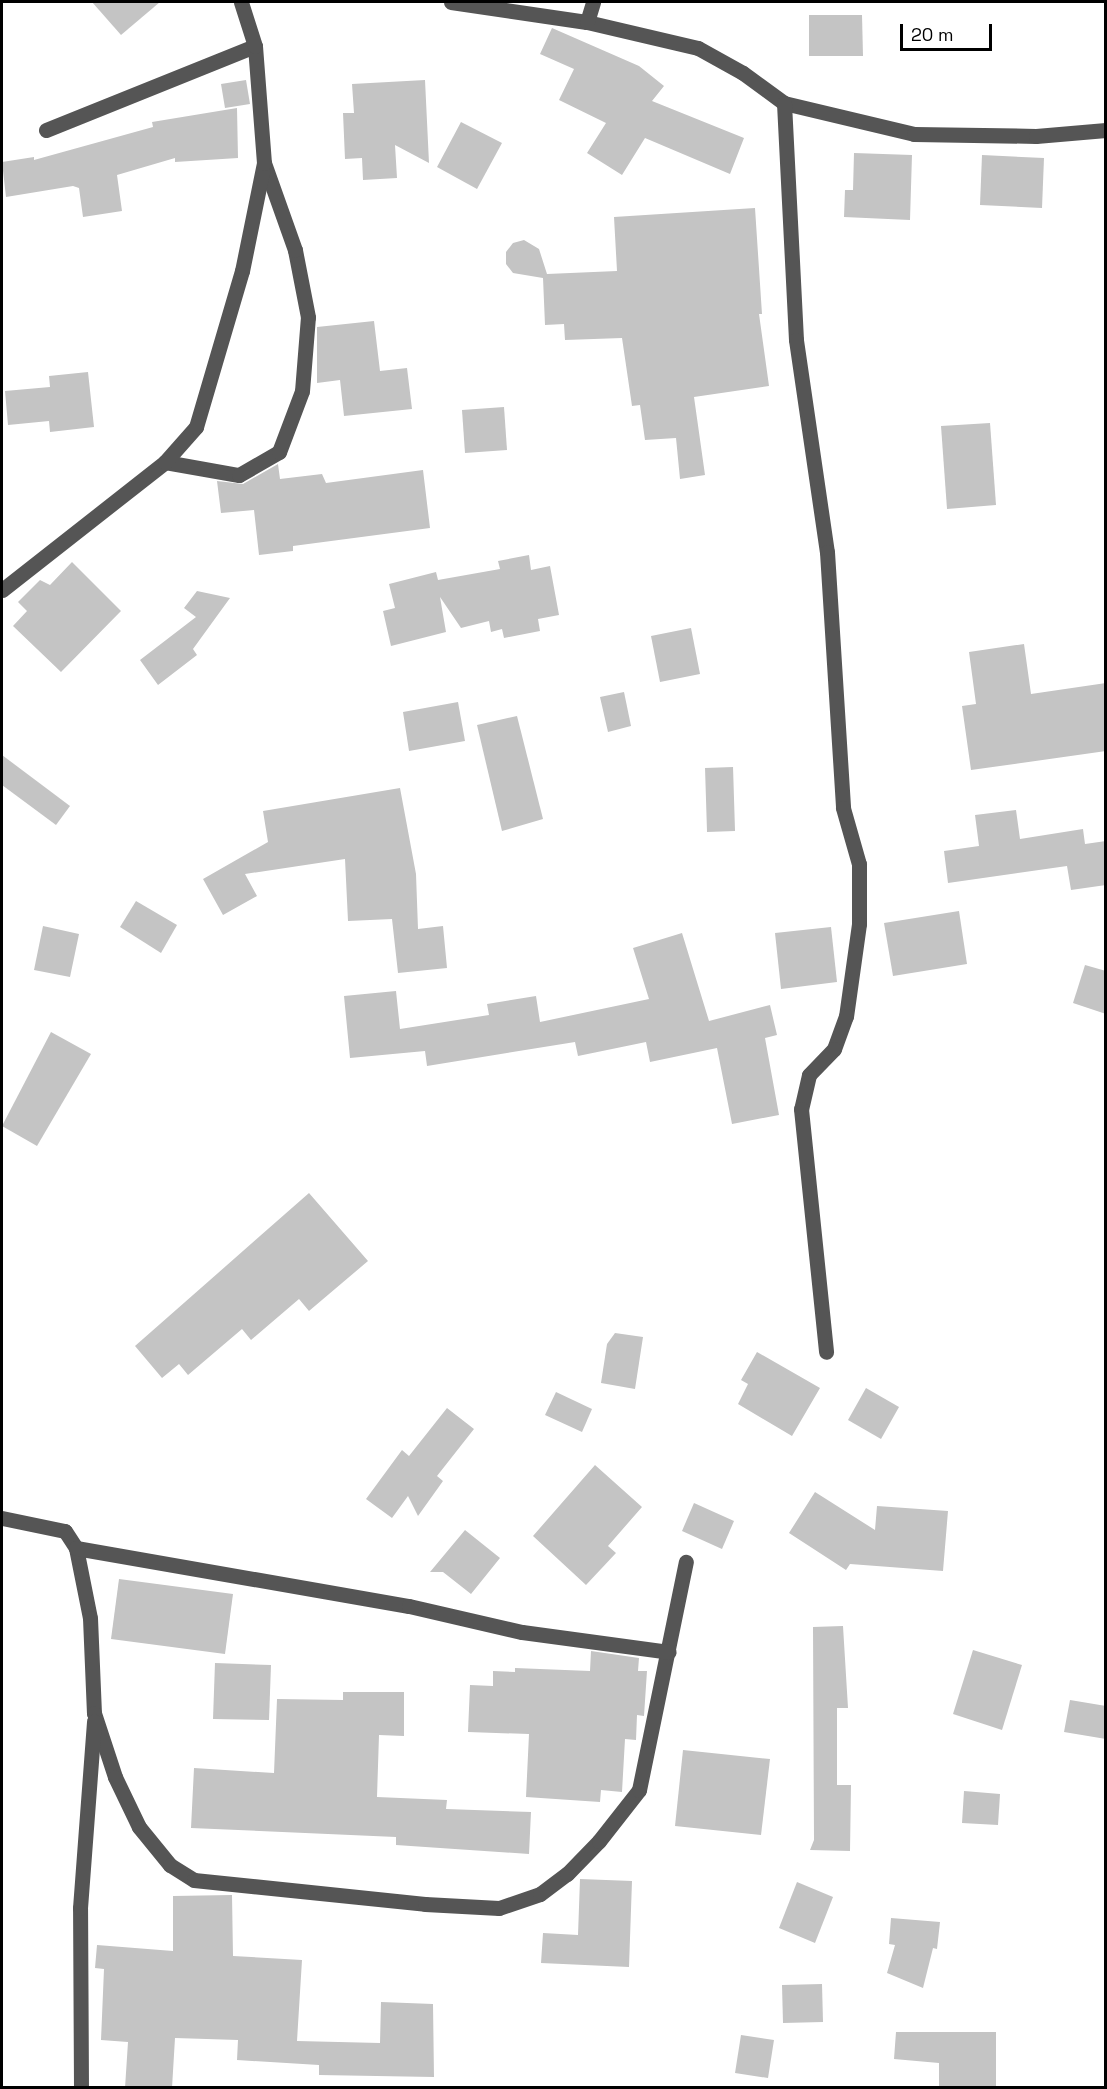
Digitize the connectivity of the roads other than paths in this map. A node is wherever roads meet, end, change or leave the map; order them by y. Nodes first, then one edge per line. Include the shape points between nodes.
1 (241, 2) edge
2 (451, 2) edge
3 (593, 2) edge
4 (587, 22) junction
5 (255, 46) junction
6 (784, 103) junction
7 (45, 130) dead end
8 (1106, 130) edge
9 (264, 163) junction
10 (165, 462) junction
11 (2, 590) edge
12 (826, 1352) dead end
13 (2, 1518) edge
14 (76, 1548) junction
15 (686, 1562) dead end
16 (669, 1652) junction
17 (94, 1713) junction
18 (81, 2088) edge

1 - 5 street
2 - 4 street
3 - 4 street
4 - 6 street via 698,48 743,73
5 - 7 street
5 - 9 street
6 - 8 street via 914,134 1036,136
6 - 12 street via 796,340 826,552 843,808 859,864 859,924 846,1016 834,1048 809,1075 801,1109
9 - 10 street via 212,383 196,427
9 - 10 street via 295,250 308,317 302,391 279,452 239,475
10 - 11 street
13 - 14 street via 65,1531
14 - 16 street via 409,1606 522,1632
14 - 17 street via 90,1618
15 - 16 street
16 - 17 street via 639,1790 567,1874 540,1894 499,1908 194,1880 170,1865 139,1827 115,1778
17 - 18 street via 80,1908

